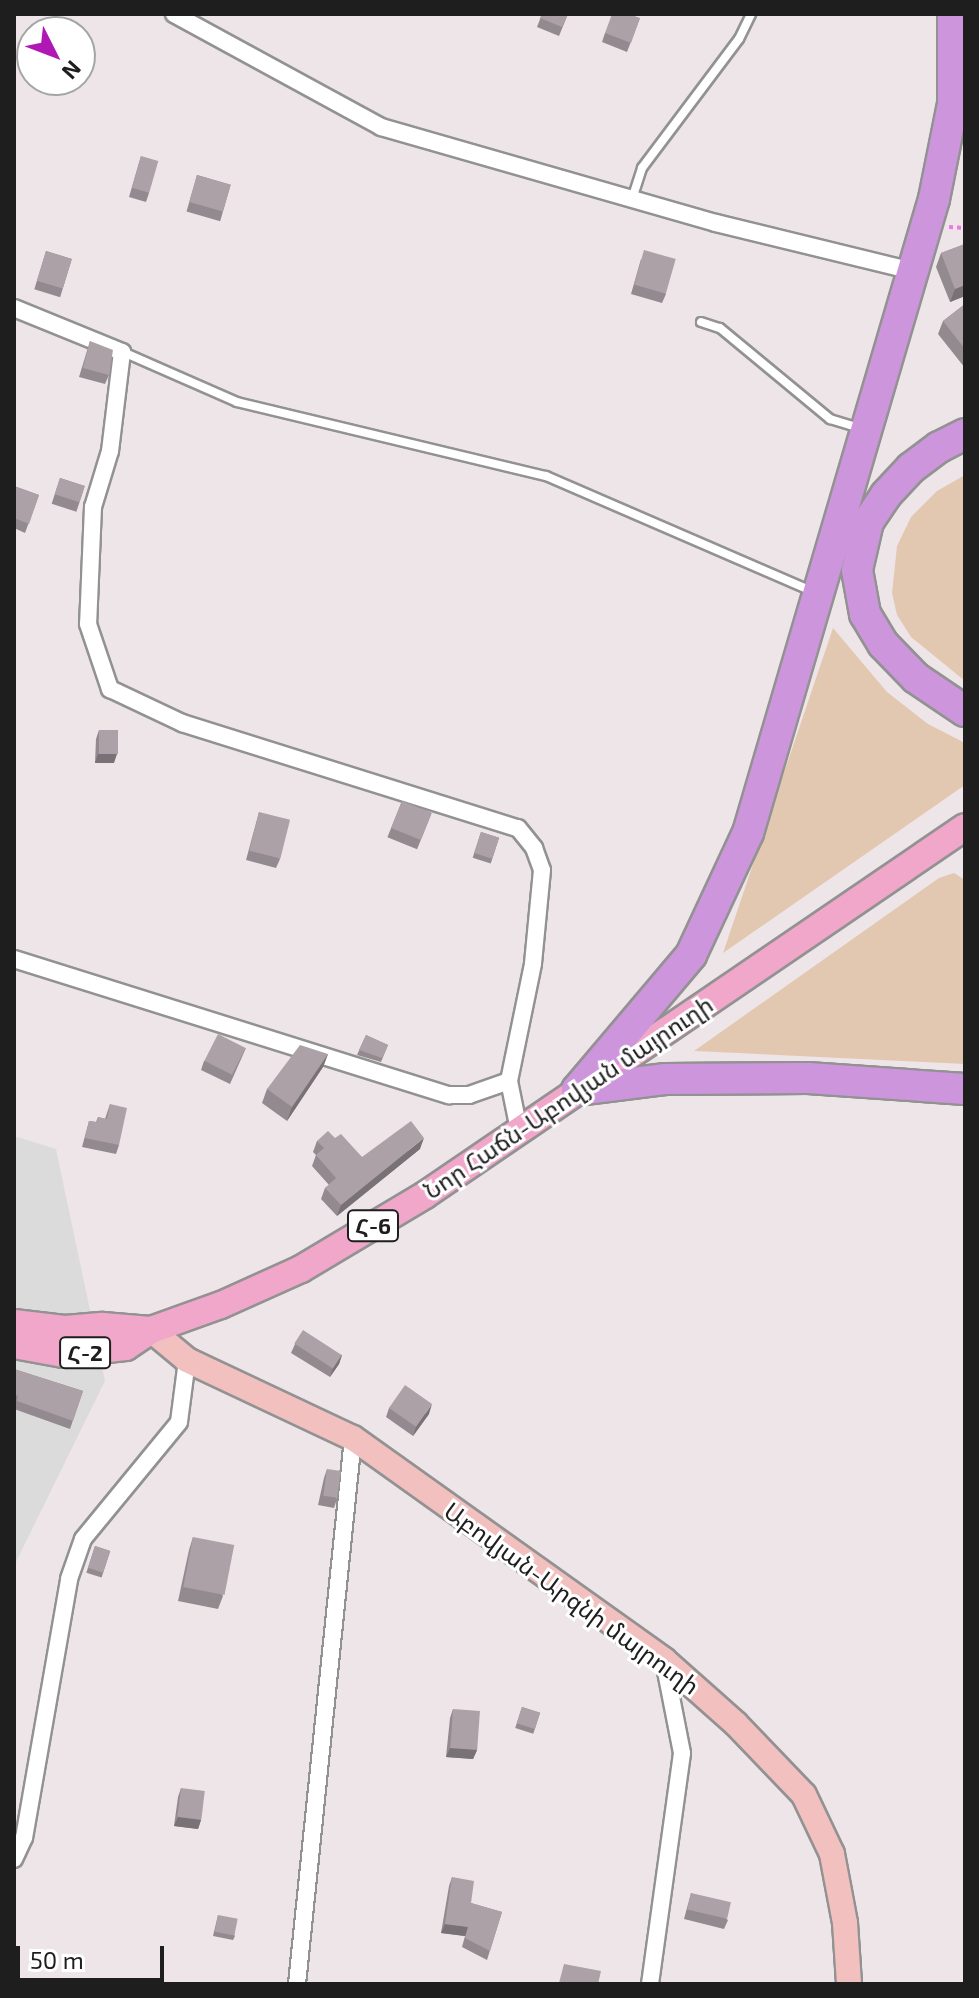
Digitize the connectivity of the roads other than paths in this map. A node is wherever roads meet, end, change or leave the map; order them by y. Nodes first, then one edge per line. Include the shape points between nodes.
1 (174, 14) edge
2 (751, 14) edge
3 (953, 14) edge
4 (632, 199) junction
5 (913, 271) junction
6 (14, 308) edge
7 (701, 322) dead end
8 (122, 352) junction
9 (868, 431) junction
10 (965, 434) edge
11 (821, 594) junction
12 (965, 711) edge
13 (965, 827) edge
14 (14, 959) edge
15 (509, 1081) junction
16 (965, 1089) edge
17 (577, 1090) junction
18 (519, 1130) junction
19 (14, 1323) edge
20 (151, 1330) junction
21 (14, 1345) edge
22 (187, 1360) junction
23 (353, 1438) junction
24 (664, 1660) junction
25 (19, 1836) edge
26 (14, 1859) edge
27 (297, 1984) edge
28 (650, 1984) edge
29 (849, 1984) edge

1 - 4 street via 381,127
2 - 4 lane via 739,39 642,168
3 - 5 highway via 953,104
4 - 5 street
5 - 9 highway
6 - 8 street
7 - 9 lane via 720,328 830,419
8 - 11 lane via 237,402 546,476
8 - 15 street via 110,451 93,507 88,624 110,689 182,723 518,828 542,870 533,964
9 - 11 highway
10 - 12 highway via 911,468 886,495 868,522 857,570 865,614 883,644 916,678
11 - 17 highway via 748,833 691,955
13 - 17 main road, Նոր Հաճն-Աբովյան մայրուղի / Հ-6
14 - 15 street via 449,1095 469,1095
15 - 18 street
16 - 17 highway via 808,1078 665,1079
17 - 18 main road, Նոր Հաճն-Աբովյան մայրուղի / Հ-6
18 - 20 main road, Նոր Հաճն-Աբովյան մայրուղի / Հ-6 via 425,1195 301,1269
19 - 20 main road, Հ-2
20 - 21 main road, Հ-2 via 126,1347 94,1352 63,1354
20 - 22 main road, Աբովյան-Արզնի մայրուղի
22 - 23 main road, Աբովյան-Արզնի մայրուղի
22 - 25 street via 179,1422 83,1539 69,1579
23 - 24 main road, Աբովյան-Արզնի մայրուղի
23 - 27 street
24 - 28 street via 682,1753
24 - 29 main road, Աբովյան-Արզնի մայրուղի via 804,1795 832,1854
25 - 26 street

